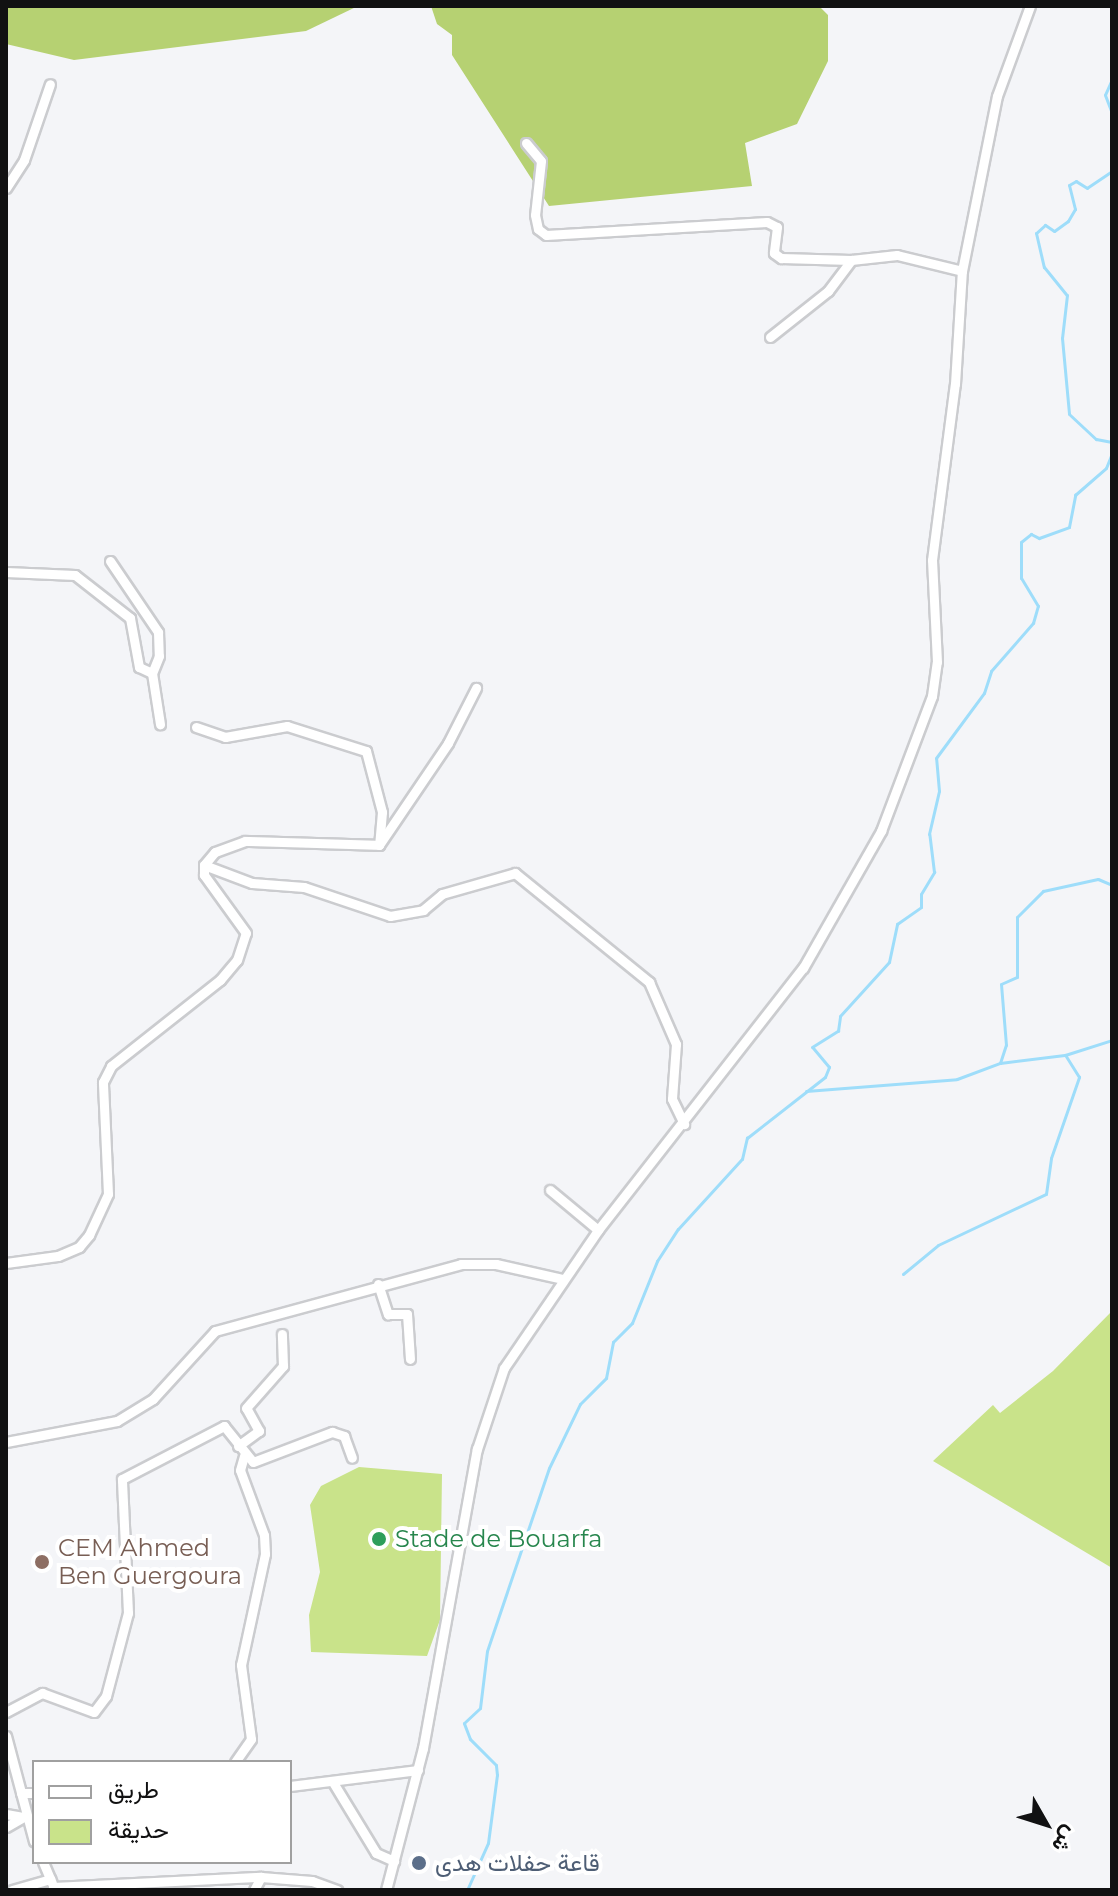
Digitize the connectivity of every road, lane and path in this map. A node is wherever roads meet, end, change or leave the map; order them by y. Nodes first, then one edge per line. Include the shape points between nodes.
1 (1030, 6) edge
2 (50, 84) dead end
3 (526, 143) dead end
4 (6, 188) edge
5 (851, 260) junction
6 (962, 271) junction
7 (770, 337) dead end
8 (110, 561) dead end
9 (6, 572) edge
10 (152, 673) junction
11 (476, 688) dead end
12 (160, 724) dead end
13 (196, 727) dead end
14 (379, 845) junction
15 (204, 865) junction
16 (684, 1124) junction
17 (550, 1190) dead end
18 (598, 1230) junction
19 (6, 1263) edge
20 (563, 1279) junction
21 (378, 1284) junction
22 (282, 1334) dead end
23 (410, 1359) dead end
24 (6, 1442) edge
25 (238, 1446) junction
26 (244, 1456) junction
27 (352, 1458) dead end
28 (6, 1712) edge
29 (6, 1736) edge
30 (236, 1760) edge
31 (418, 1770) junction
32 (334, 1784) junction
33 (292, 1786) edge
34 (21, 1793) junction
35 (32, 1793) edge
36 (6, 1814) edge
37 (23, 1817) junction
38 (6, 1827) edge
39 (32, 1837) edge
40 (394, 1861) junction
41 (44, 1864) edge
42 (261, 1877) junction
43 (52, 1885) edge
44 (12, 1890) edge
45 (254, 1890) edge
46 (337, 1890) edge
47 (386, 1890) edge

1 - 6 street via 997,96
2 - 4 street via 24,160
3 - 5 street via 541,161 535,215 538,229 546,235 767,222 777,227 774,253 781,258
5 - 6 street via 897,255
5 - 7 street via 828,291
6 - 16 street via 955,384 932,560 937,662 932,696 881,831 832,920 803,968
8 - 10 street via 158,632 159,656
9 - 10 street via 75,575 130,618 139,667
10 - 12 street
11 - 14 street via 442,752
13 - 14 street via 225,737 287,726 366,751 382,812
14 - 15 street via 245,841 215,852
15 - 16 street via 252,883 304,887 390,916 423,910 442,894 515,873 649,982 676,1044 672,1099
15 - 19 street via 204,875 246,933 237,960 111,1066 103,1082 108,1194 89,1235 79,1247 58,1256
16 - 18 street
17 - 18 street
18 - 20 street
20 - 21 street via 496,1264 461,1264
20 - 31 street via 504,1368 487,1409
21 - 23 street via 388,1314 407,1314
21 - 24 street via 215,1331 153,1399 117,1421
22 - 25 street via 283,1366 246,1408 259,1431
25 - 26 street
25 - 28 street via 224,1426 122,1479 128,1613 106,1696 94,1712 42,1693
26 - 27 street via 253,1462 332,1432 344,1436
26 - 30 street via 240,1470 264,1535 265,1554 241,1665 251,1739
29 - 34 street
31 - 32 street via 358,1775
31 - 40 street
32 - 33 street
32 - 40 street via 376,1853
34 - 35 street
34 - 37 street
36 - 37 street
37 - 38 street
37 - 39 street
40 - 47 street
41 - 43 street
42 - 43 street
42 - 45 street
42 - 46 street via 312,1881
43 - 44 street

